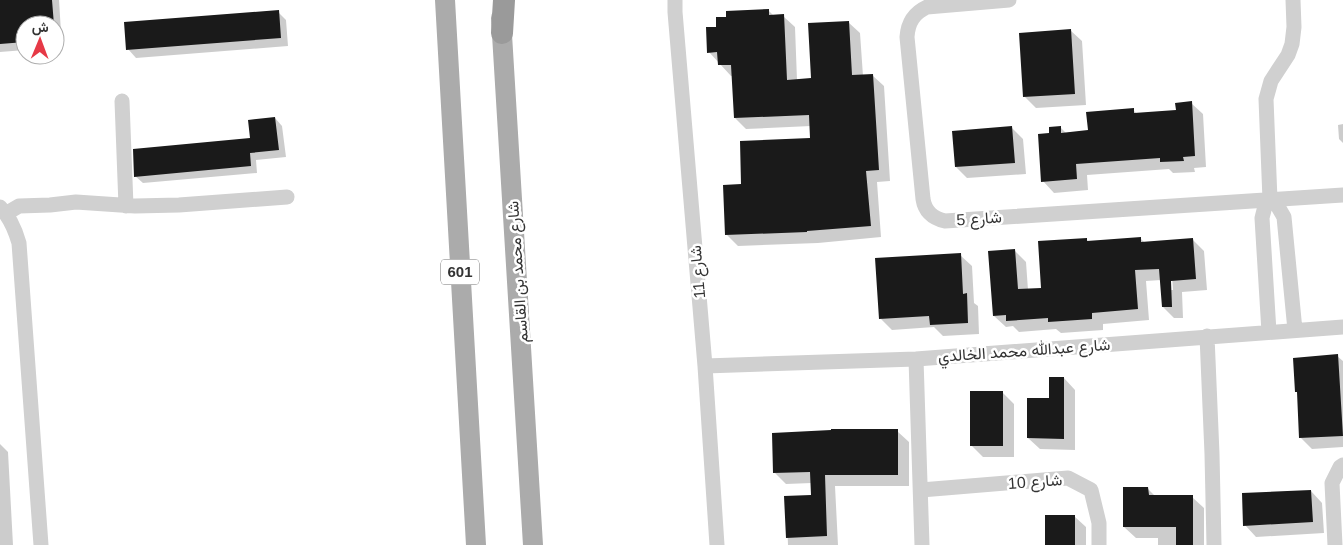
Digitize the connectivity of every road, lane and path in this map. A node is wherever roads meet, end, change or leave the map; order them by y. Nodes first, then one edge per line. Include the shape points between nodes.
1 (445, 0) edge
2 (500, 0) edge
3 (504, 0) edge
4 (675, 0) edge
5 (1009, 0) edge
6 (1292, 0) edge
7 (502, 34) junction
8 (122, 101) dead end
9 (1343, 195) edge
10 (287, 197) dead end
11 (1270, 200) junction
12 (126, 206) junction
13 (3, 210) edge
14 (1343, 327) edge
15 (1295, 330) junction
16 (1270, 332) junction
17 (1207, 336) junction
18 (916, 359) junction
19 (705, 366) junction
20 (1343, 465) edge
21 (921, 490) junction
22 (41, 545) edge
23 (476, 545) edge
24 (533, 545) edge
25 (717, 545) edge
26 (922, 545) edge
27 (1099, 545) edge
28 (1214, 545) edge
29 (1335, 545) edge

1 - 23 main road, 601
2 - 7 main road, شارع محمد بن القاسم
3 - 7 highway
4 - 19 street, شارع 11
5 - 11 street, شارع 5 via 927,7 915,14 907,29 923,199 932,216 945,221
6 - 11 street via 1292,44 1271,81 1266,99
7 - 24 main road, شارع محمد بن القاسم
8 - 12 street
9 - 11 street, شارع 5
10 - 12 street
11 - 15 street via 1284,217
11 - 16 street via 1262,218
12 - 13 street via 76,202
13 - 22 street via 19,243
14 - 15 street, شارع عبدالله محمد الخالدي
15 - 16 street, شارع عبدالله محمد الخالدي
16 - 17 street, شارع عبدالله محمد الخالدي
17 - 18 street, شارع عبدالله محمد الخالدي
17 - 28 street
18 - 19 street, شارع عبدالله محمد الخالدي
18 - 21 street
19 - 25 street, شارع 11
20 - 29 street via 1332,483
21 - 26 street
21 - 27 street, شارع 10 via 1068,478 1091,490

